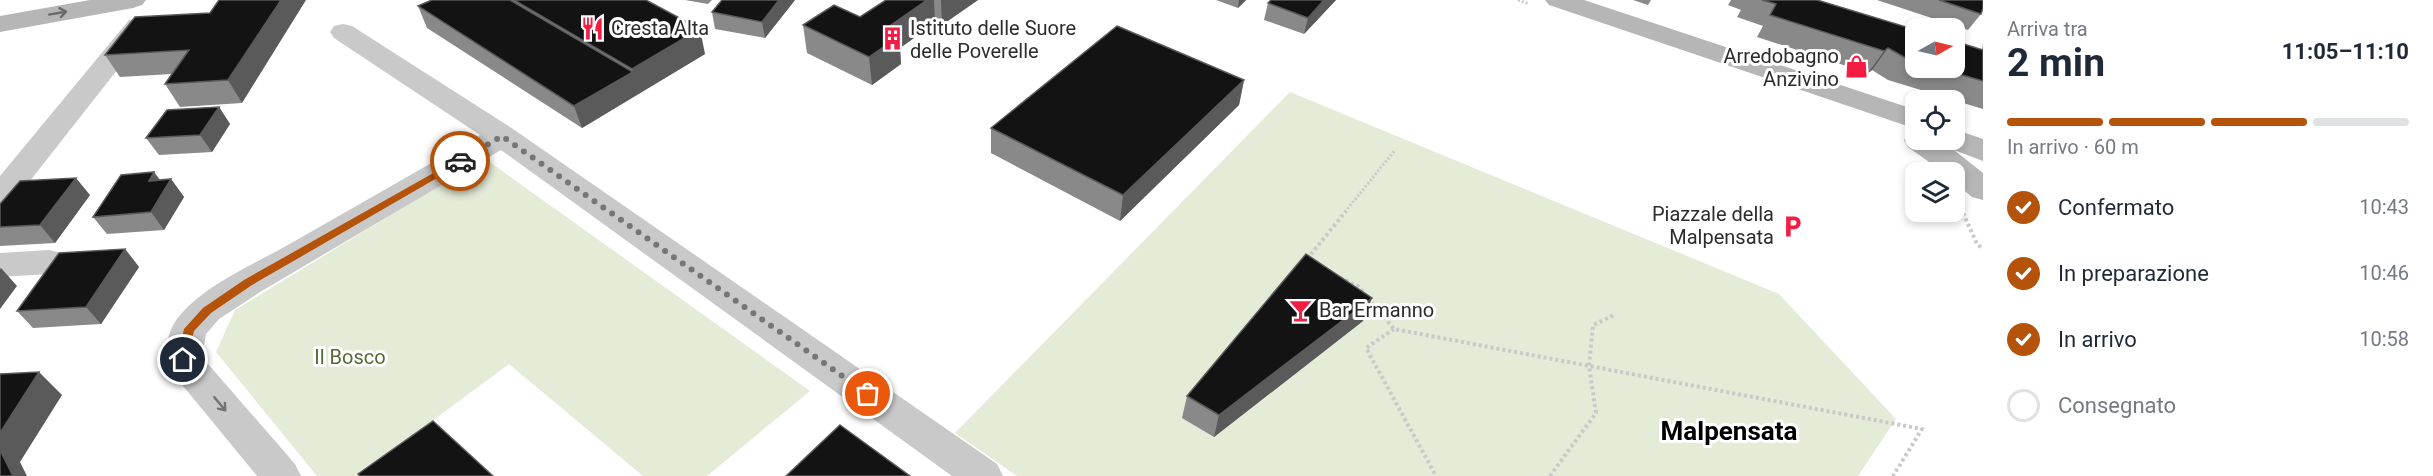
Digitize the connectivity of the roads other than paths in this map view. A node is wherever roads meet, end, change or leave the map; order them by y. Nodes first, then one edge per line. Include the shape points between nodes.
1 (20, 0) edge
2 (1558, 0) edge
3 (0, 4) edge
4 (135, 13) edge
5 (0, 24) edge
6 (343, 32) dead end
7 (1845, 94) junction
8 (1905, 116) edge
9 (1905, 130) edge
10 (502, 136) junction
11 (1965, 143) edge
12 (1929, 150) edge
13 (1983, 151) edge
14 (0, 197) edge
15 (1971, 197) edge
16 (49, 262) edge
17 (0, 265) edge
18 (281, 476) edge
19 (983, 476) edge

1 - 3 street
2 - 7 street
5 -> 4 street
4 - 14 street
6 - 10 street
7 - 8 street
7 - 9 street
10 -> 18 street via 248,283 207,310 189,329 183,360
10 - 19 street
11 - 13 street
12 - 15 street
16 - 17 street

